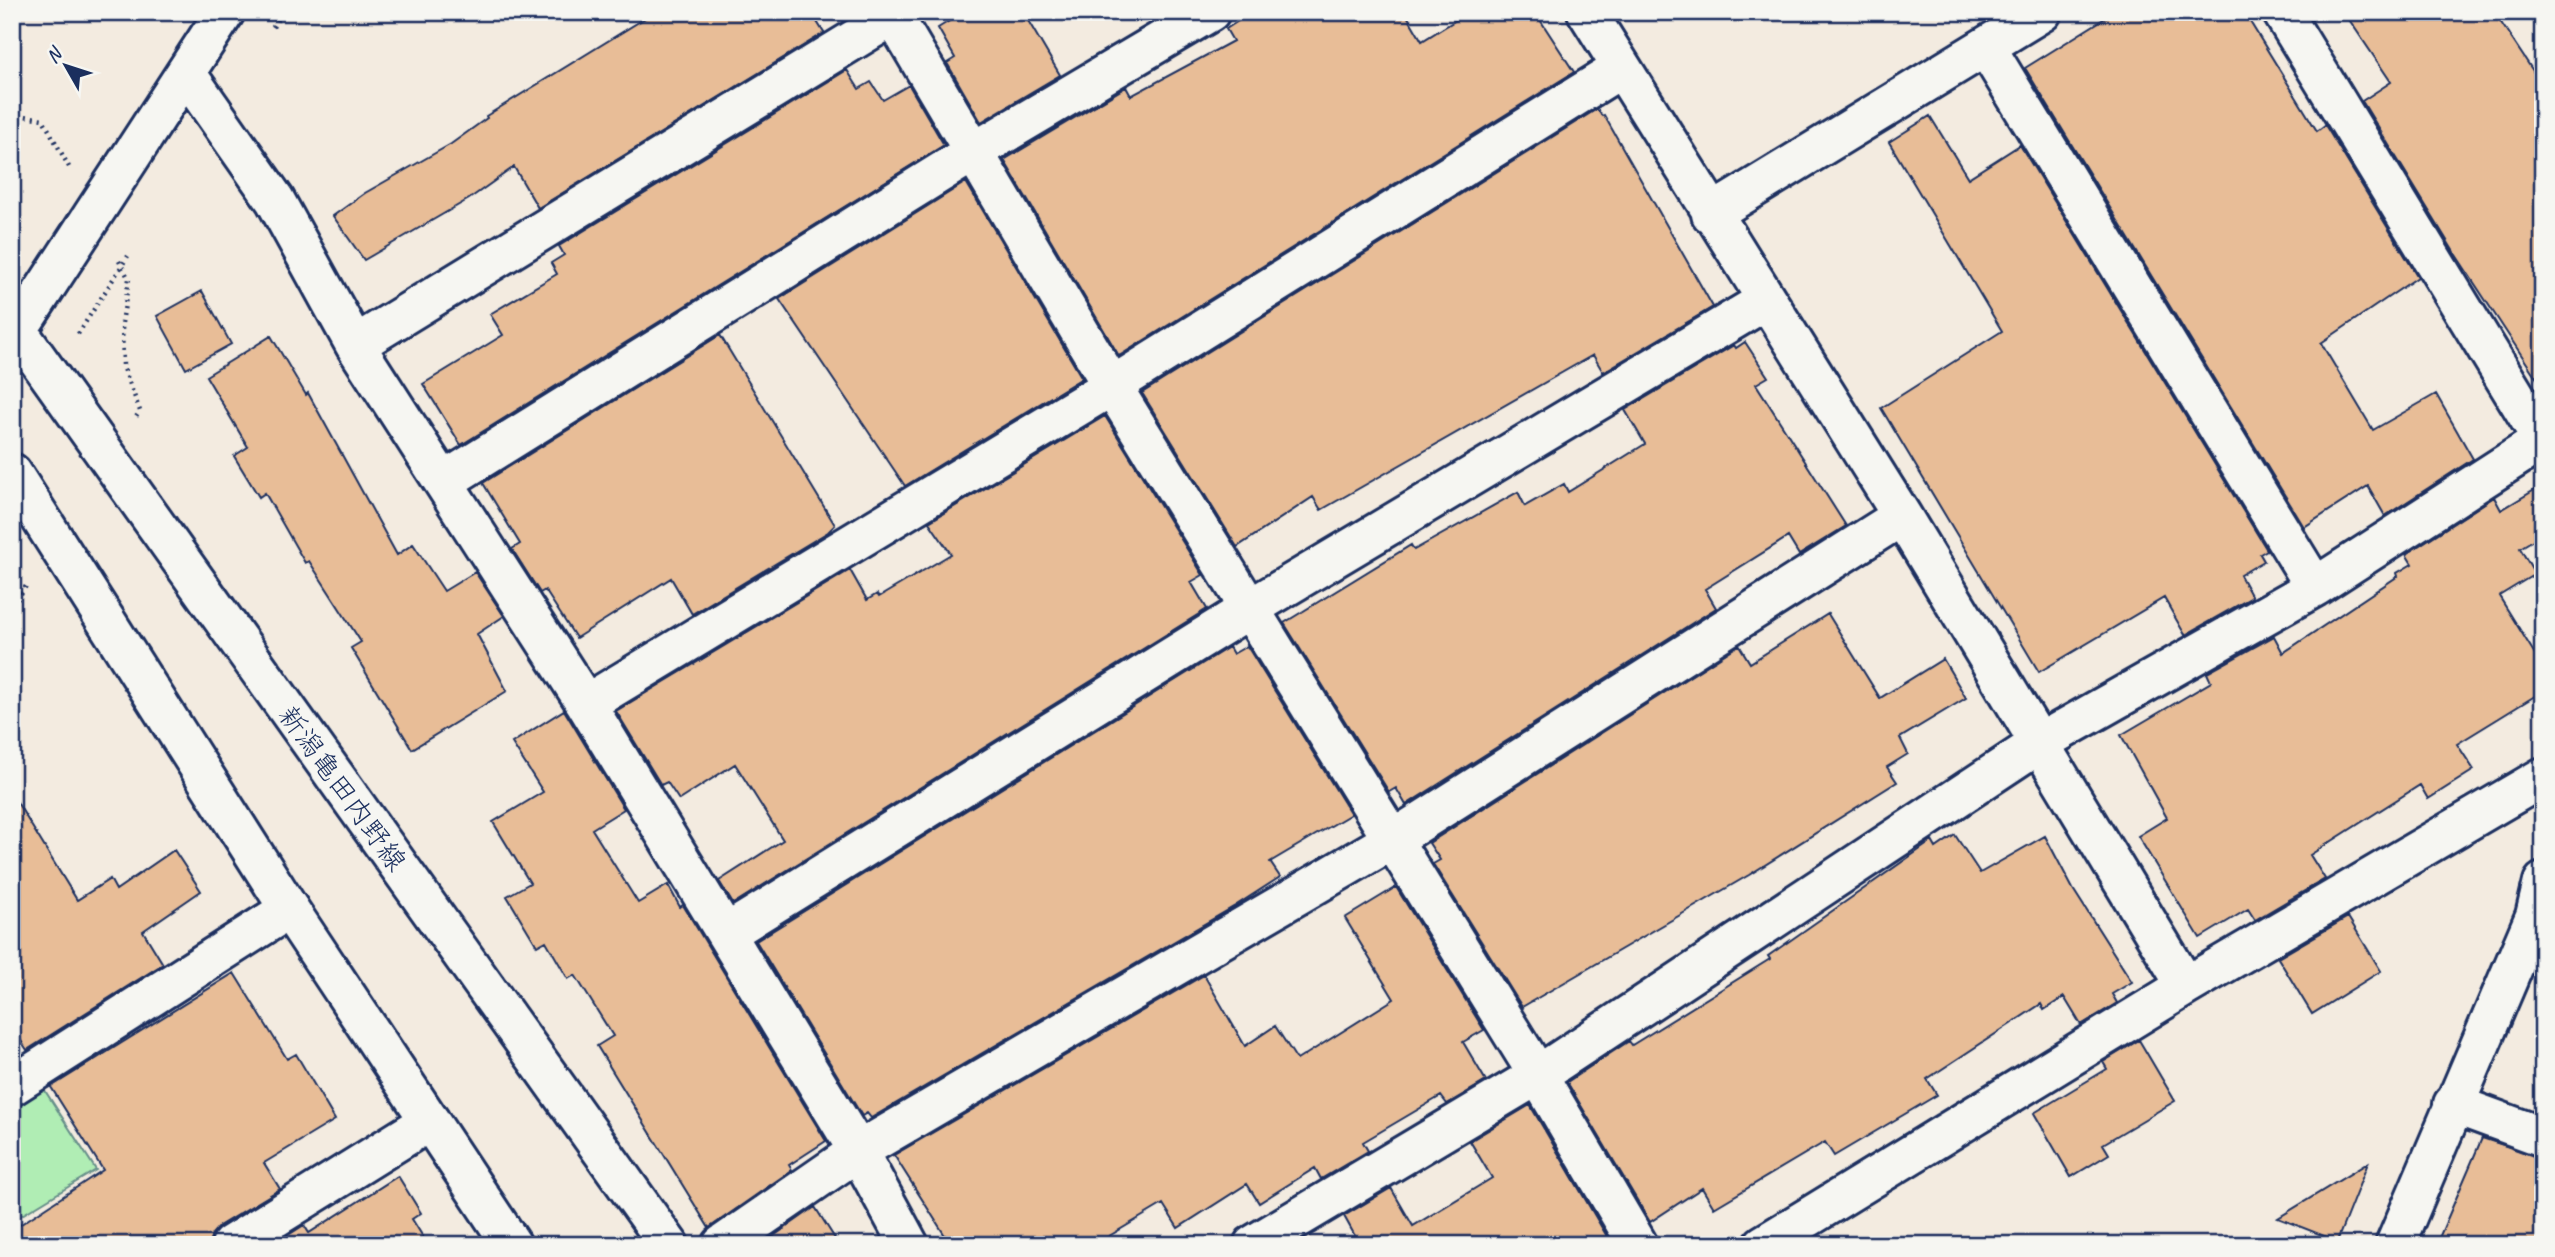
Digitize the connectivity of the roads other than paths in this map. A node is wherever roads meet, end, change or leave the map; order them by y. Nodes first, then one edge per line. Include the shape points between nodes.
1 (225, 12) edge
2 (1210, 12) edge
3 (1587, 12) edge
4 (2042, 12) edge
5 (2282, 12) edge
6 (892, 14) edge
7 (1986, 47) junction
8 (1620, 69) junction
9 (186, 73) junction
10 (975, 151) junction
11 (1711, 214) junction
12 (1765, 301) junction
13 (14, 331) edge
14 (355, 345) junction
15 (1112, 386) junction
16 (2543, 440) edge
17 (12, 473) edge
18 (443, 482) junction
19 (1902, 516) junction
20 (2315, 587) junction
21 (1250, 610) junction
22 (586, 704) junction
23 (2041, 742) junction
24 (2543, 777) edge
25 (1392, 840) junction
26 (2543, 882) edge
27 (289, 909) junction
28 (727, 933) junction
29 (2186, 986) junction
30 (1538, 1075) junction
31 (12, 1086) edge
32 (2453, 1104) junction
33 (430, 1121) junction
34 (2543, 1137) edge
35 (858, 1152) junction
36 (231, 1245) edge
37 (512, 1245) edge
38 (668, 1245) edge
39 (722, 1245) edge
40 (909, 1245) edge
41 (1253, 1245) edge
42 (1638, 1245) edge
43 (1763, 1245) edge
44 (2395, 1245) edge

1 - 9 street
2 - 10 street
3 - 8 street
4 - 7 street
5 - 16 street
6 - 10 street
6 - 14 street
7 - 11 street
7 - 20 street
8 - 11 street
8 - 15 street
9 - 13 street
9 - 14 street via 275,200
10 - 15 street
10 - 18 street
11 - 12 street
12 - 19 street
12 - 21 street
13 - 38 street, 新潟亀田内野線
14 - 18 street
15 - 21 street
15 - 22 street
16 - 20 street
17 - 27 street
18 - 22 street
19 - 23 street
19 - 25 street
20 - 23 street
21 - 25 street
21 - 28 street
22 - 28 street
23 - 29 street
23 - 30 street
24 - 29 street
25 - 30 street
25 - 35 street
26 - 32 street via 2535,916
27 - 31 street
27 - 33 street
28 - 35 street
29 - 43 street
30 - 41 street
30 - 42 street
32 - 34 street
32 - 44 street
33 - 36 street
33 - 37 street
35 - 39 street
35 - 40 street

